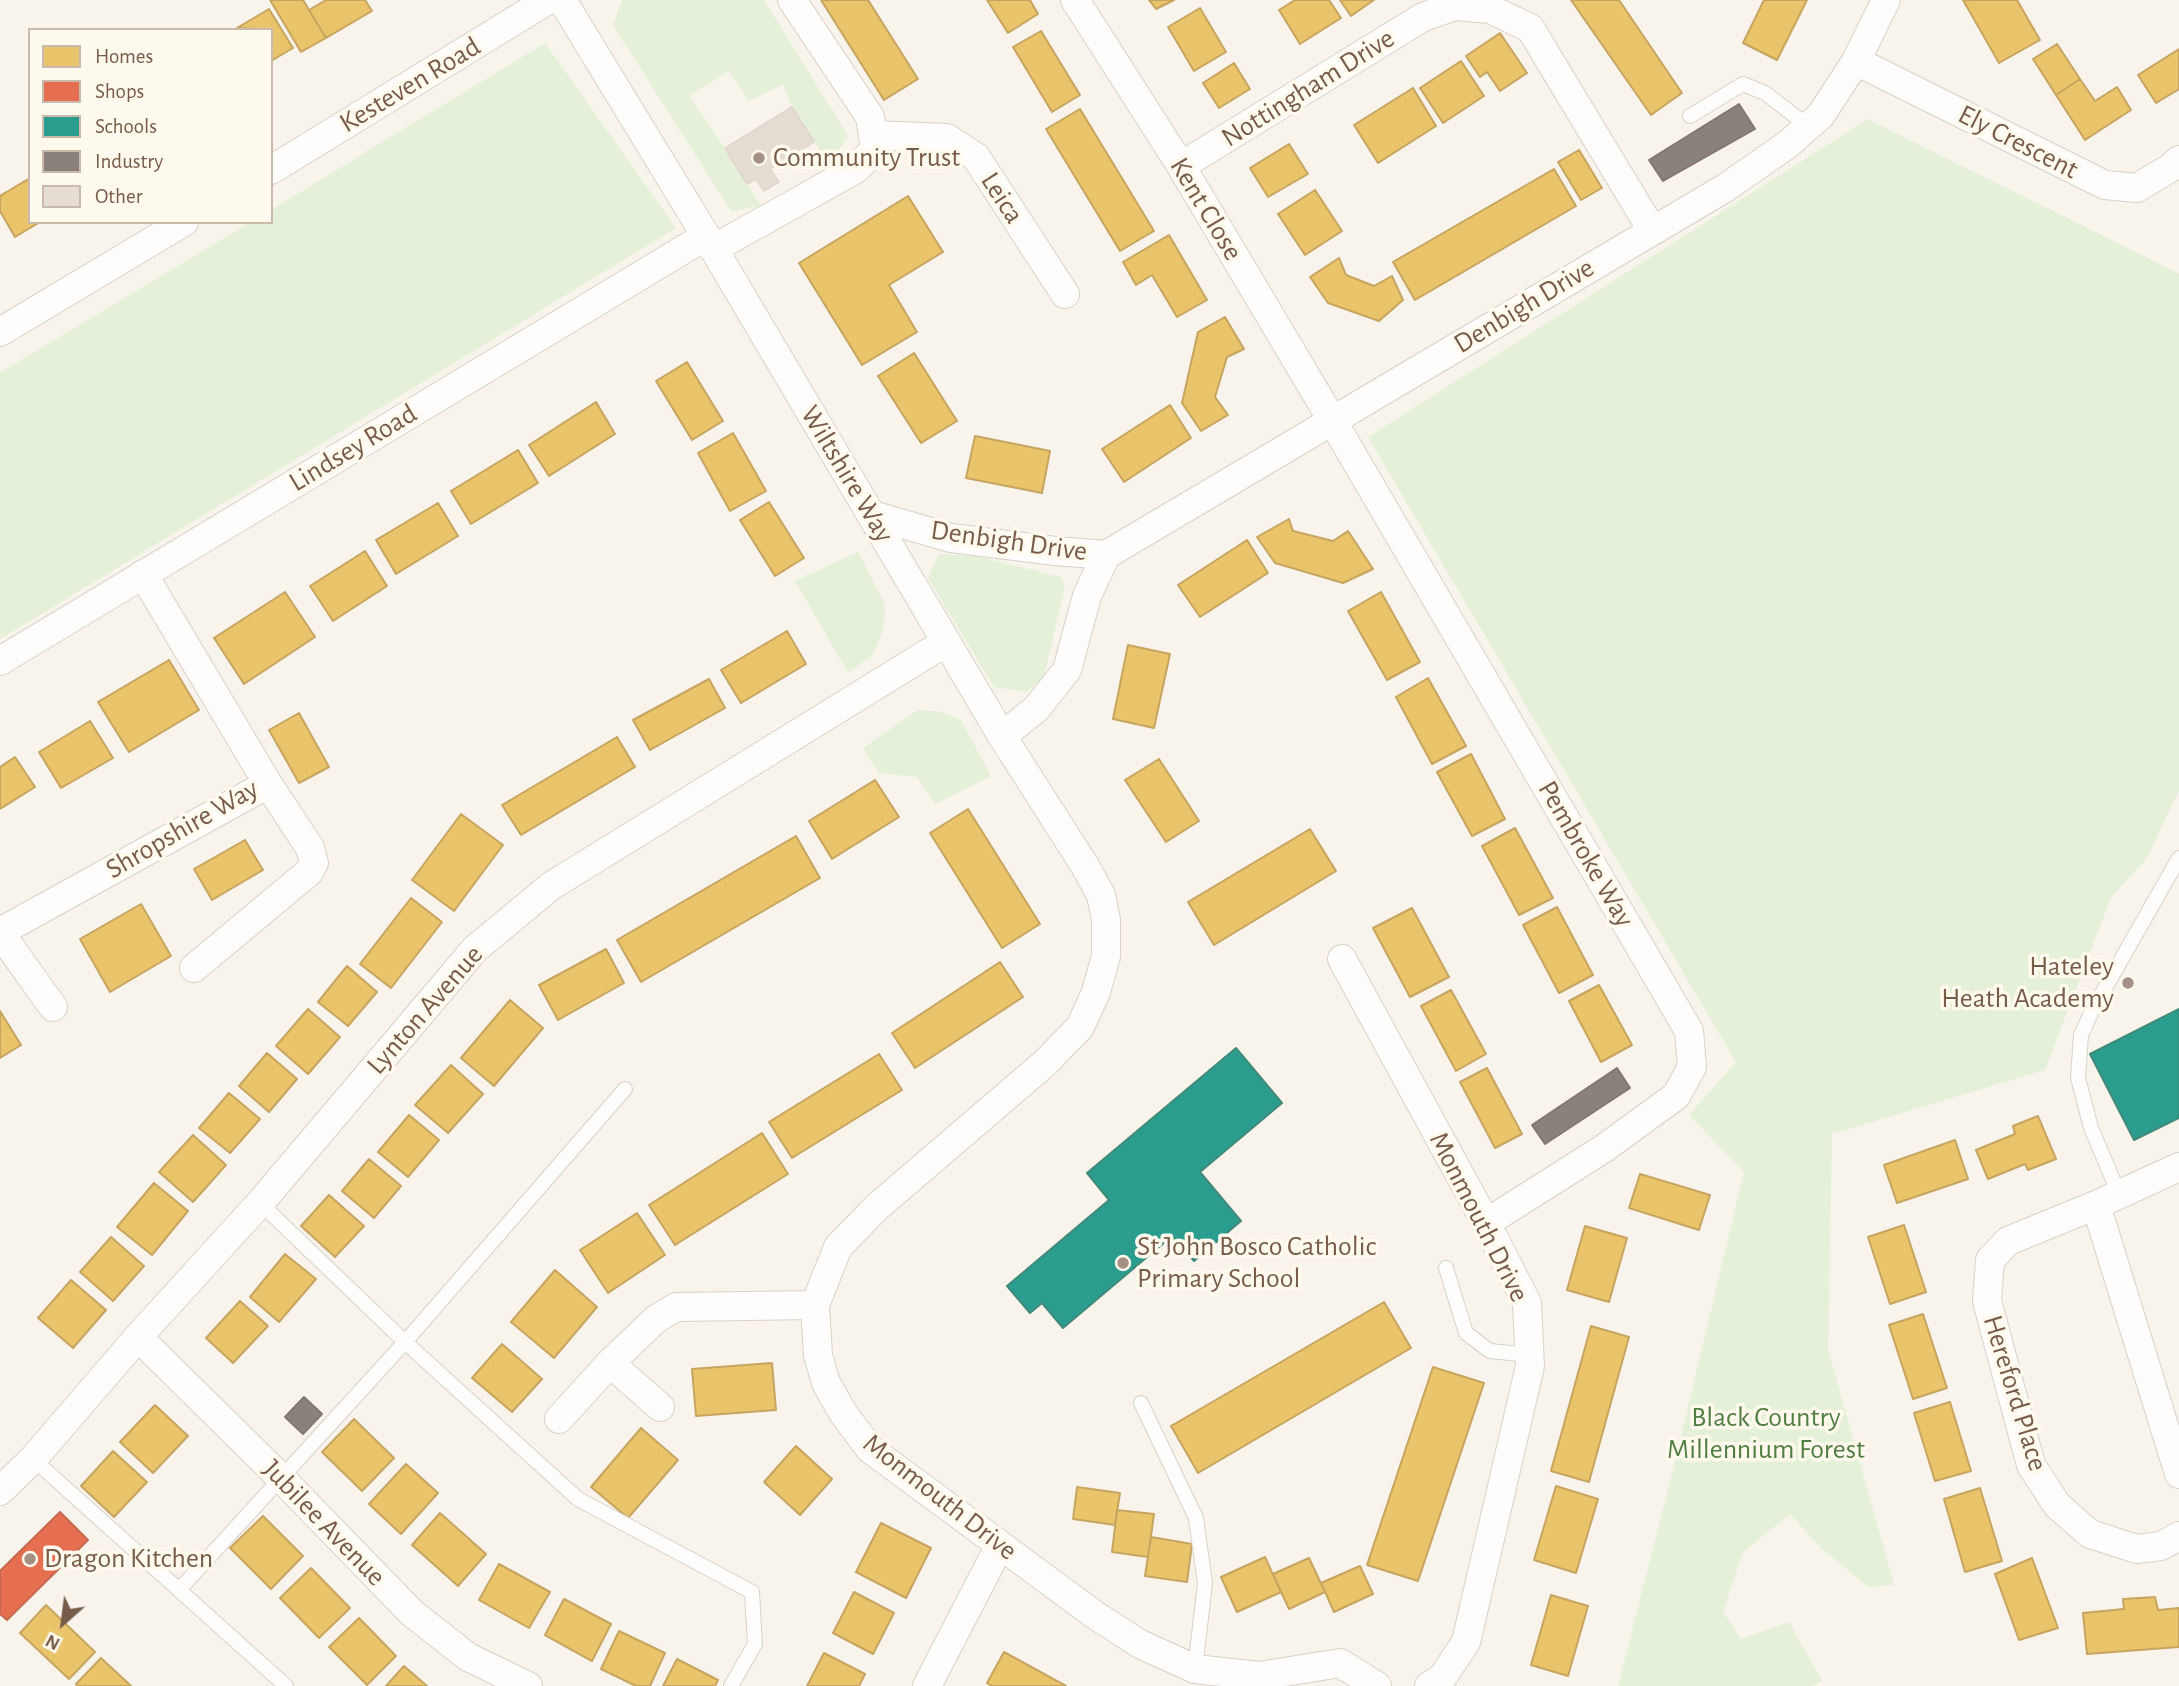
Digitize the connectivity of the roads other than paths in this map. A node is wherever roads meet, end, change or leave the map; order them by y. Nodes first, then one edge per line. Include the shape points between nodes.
1 (548, 0) edge
2 (562, 0) edge
3 (792, 0) edge
4 (1075, 0) edge
5 (1886, 0) edge
6 (1856, 61) junction
7 (1689, 116) dead end
8 (1808, 126) junction
9 (873, 135) junction
10 (2179, 160) edge
11 (1181, 166) junction
12 (273, 169) edge
13 (181, 224) edge
14 (1653, 230) junction
15 (710, 243) junction
16 (1065, 294) dead end
17 (0, 332) edge
18 (1332, 420) junction
19 (872, 515) junction
20 (1106, 555) junction
21 (143, 574) junction
22 (946, 642) junction
23 (0, 661) edge
24 (1002, 736) junction
25 (268, 784) junction
26 (2179, 858) edge
27 (0, 932) edge
28 (1107, 956) joint
29 (1342, 959) dead end
30 (194, 968) dead end
31 (53, 1007) dead end
32 (625, 1089) dead end
33 (2179, 1167) edge
34 (2107, 1199) junction
35 (260, 1203) junction
36 (1486, 1223) junction
37 (1446, 1268) dead end
38 (815, 1305) junction
39 (138, 1337) junction
40 (405, 1342) junction
41 (1530, 1355) junction
42 (610, 1363) junction
43 (1141, 1403) dead end
44 (660, 1407) dead end
45 (559, 1419) dead end
46 (33, 1459) junction
47 (2179, 1474) edge
48 (280, 1477) junction
49 (0, 1491) edge
50 (2179, 1536) edge
51 (1000, 1545) junction
52 (179, 1590) junction
53 (1195, 1669) junction
54 (286, 1686) edge
55 (528, 1686) edge
56 (731, 1686) edge
57 (927, 1686) edge
58 (1377, 1686) edge
59 (1429, 1686) edge

1 - 12 street, Kesteven Road
2 - 15 street, Wiltshire Way
3 - 9 street via 870,117
4 - 11 street, Kent Close
5 - 6 street, Denbigh Drive
6 - 8 street, Denbigh Drive via 1821,115
6 - 10 street, Ely Crescent via 2105,186 2137,188
7 - 8 lane via 1743,84 1765,93
8 - 14 street, Denbigh Drive via 1725,188
9 - 15 street, Lindsey Road via 875,149 856,169
9 - 16 street, Leica via 947,138 976,157
11 - 14 street, Nottingham Drive via 1423,17 1455,6 1490,9 1530,29
11 - 18 street, Kent Close
13 - 17 street
14 - 18 street, Denbigh Drive
15 - 19 street, Wiltshire Way
15 - 21 street, Lindsey Road
18 - 20 street, Denbigh Drive
18 - 36 street, Pembroke Way via 1689,1031 1692,1067 1676,1096
19 - 20 street, Denbigh Drive via 951,538
19 - 22 street, Wiltshire Way
20 - 24 street, Denbigh Drive via 1087,596 1068,670 1036,709
21 - 23 street, Lindsey Road
21 - 25 street, Shropshire Way
22 - 24 street, Wiltshire Way
22 - 35 street, Lynton Avenue via 551,886 475,949
24 - 28 street, Wiltshire Way via 1101,895
25 - 27 street, Shropshire Way
25 - 30 street via 310,848 314,863
26 - 34 lane via 2081,1035 2078,1078
27 - 31 street, Shropshire Way
28 - 38 street, Monmouth Drive via 1080,1027 838,1247
29 - 36 street, Monmouth Drive
32 - 40 lane
33 - 34 street, Hereford Place
34 - 47 street
34 - 50 street, Hereford Place via 2008,1241 1990,1260 1987,1301 2031,1465 2057,1505 2090,1534 2137,1549 2161,1546
35 - 39 street, Lynton Avenue
35 - 40 lane
36 - 41 street, Monmouth Drive via 1527,1303
37 - 41 lane via 1466,1334 1490,1351
38 - 42 street via 676,1307 656,1319
38 - 51 street, Monmouth Drive via 818,1354 826,1383 870,1449
39 - 46 street, Lynton Avenue
39 - 48 street, Jubilee Avenue
40 - 48 lane
40 - 56 lane via 578,1499 752,1592 755,1644
41 - 59 street, Monmouth Drive via 1466,1642 1442,1678
42 - 44 street
42 - 45 street
43 - 53 lane via 1196,1518 1205,1583
46 - 49 street, Lynton Avenue
46 - 52 lane
48 - 52 lane
48 - 55 street, Jubilee Avenue via 412,1613 468,1657
51 - 53 street, Monmouth Drive via 1140,1644
51 - 57 street
52 - 54 lane
53 - 58 street, Monmouth Drive via 1259,1676 1340,1663

